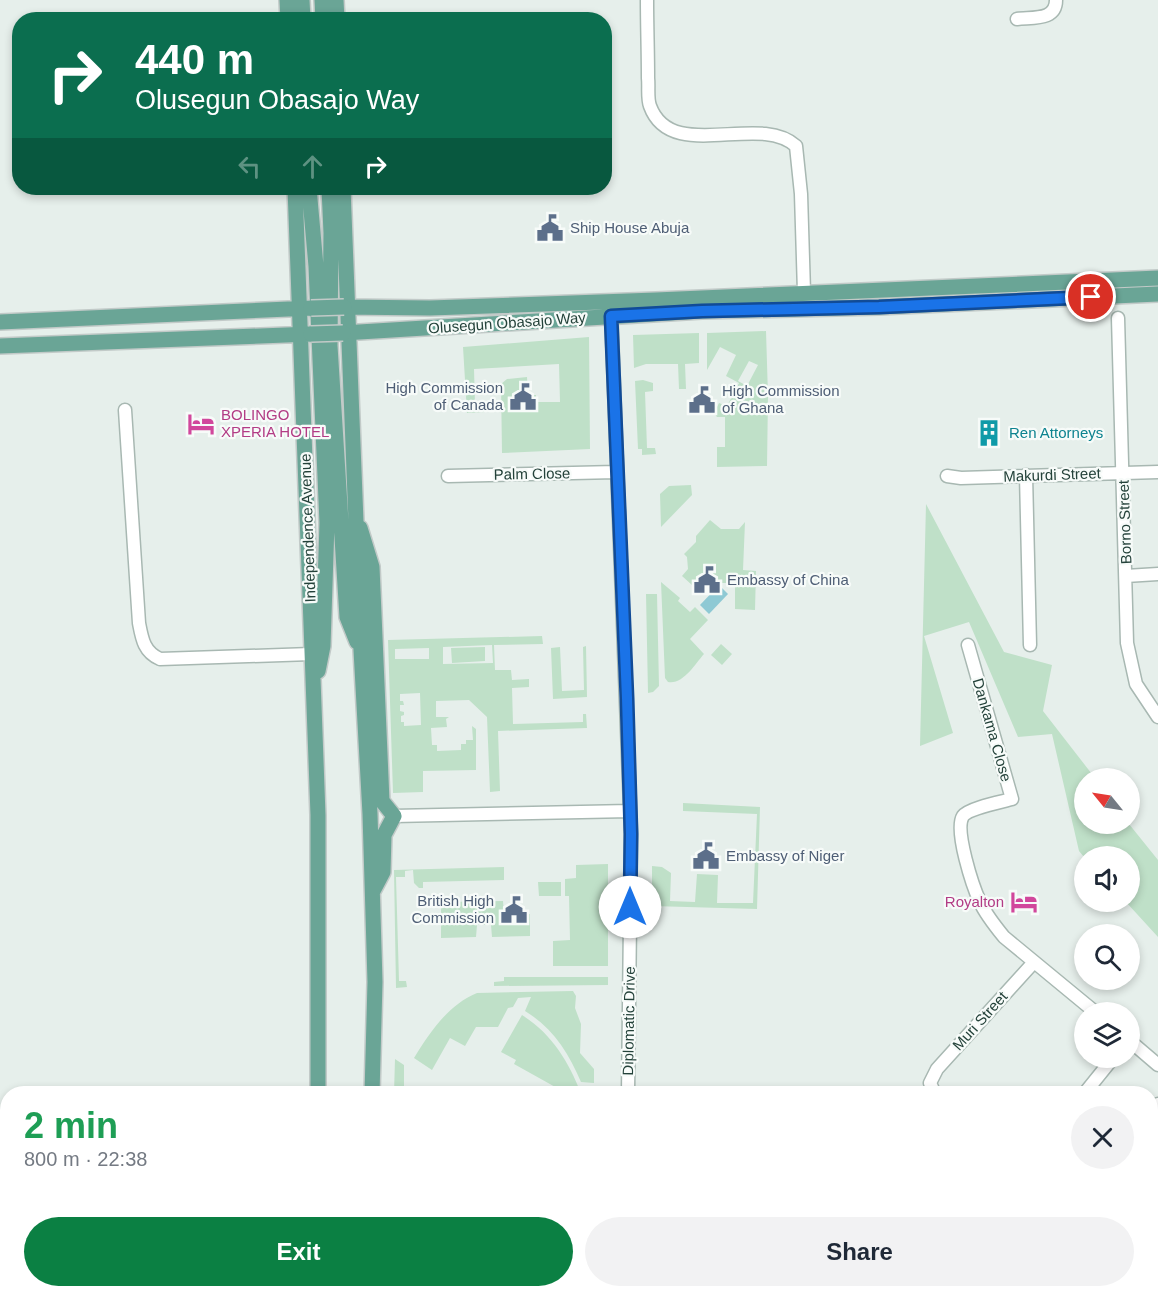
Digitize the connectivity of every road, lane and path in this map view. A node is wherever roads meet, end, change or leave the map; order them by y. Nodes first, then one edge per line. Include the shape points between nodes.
1 (647, 0) edge
2 (1056, 0) edge
3 (1017, 19) dead end
4 (296, 195) edge
5 (310, 195) edge
6 (329, 195) edge
7 (343, 195) edge
8 (1158, 278) edge
9 (804, 292) junction
10 (1158, 294) edge
11 (739, 303) junction
12 (346, 307) junction
13 (430, 308) junction
14 (306, 309) junction
15 (611, 309) junction
16 (1118, 318) dead end
17 (0, 322) edge
18 (431, 327) junction
19 (346, 333) junction
20 (306, 335) junction
21 (0, 346) edge
22 (124, 410) dead end
23 (616, 472) junction
24 (1158, 472) edge
25 (1123, 473) junction
26 (1026, 475) junction
27 (448, 476) dead end
28 (947, 476) dead end
29 (355, 517) junction
30 (1158, 574) edge
31 (1126, 576) junction
32 (968, 645) dead end
33 (1030, 645) dead end
34 (361, 650) junction
35 (311, 654) junction
36 (314, 688) junction
37 (1158, 717) edge
38 (630, 811) junction
39 (394, 816) junction
40 (372, 894) junction
41 (1034, 962) junction
42 (1083, 1002) edge
43 (1140, 1050) edge
44 (1158, 1065) edge
45 (1105, 1068) edge
46 (318, 1086) edge
47 (372, 1086) edge
48 (628, 1086) edge
49 (933, 1086) edge
50 (1090, 1086) edge

1 - 9 street via 649,104 660,124 680,134 759,134 778,137 796,146
2 - 3 street via 1053,13
4 - 14 main road, Independence Avenue
5 - 36 main road, Independence Avenue via 327,524 322,646
6 - 34 main road, Independence Avenue via 330,346 347,617
7 - 12 main road, Independence Avenue
8 - 9 main road, Olusegun Obasajo Way
9 - 11 main road, Olusegun Obasajo Way
10 - 11 main road, Olusegun Obasajo Way via 879,307
11 - 15 main road, Olusegun Obasajo Way
12 - 13 main road, Olusegun Obasajo Way
12 - 14 main road, Olusegun Obasajo Way, bridge
12 - 19 main road, Independence Avenue
13 - 15 main road, Olusegun Obasajo Way
13 - 18 main road
14 - 17 main road, Olusegun Obasajo Way
14 - 20 main road, Independence Avenue
15 - 18 main road, Olusegun Obasajo Way
15 - 23 street, Diplomatic Drive
16 - 25 street, Borno Street
18 - 19 main road, Olusegun Obasajo Way
19 - 20 main road, Olusegun Obasajo Way, bridge
19 - 29 main road, Independence Avenue
20 - 21 main road, Olusegun Obasajo Way
20 - 35 main road, Independence Avenue
22 - 35 street via 139,623 146,649 160,659
23 - 27 street, Palm Close
23 - 38 street, Diplomatic Drive
24 - 25 street, Makurdi Street
25 - 26 street, Makurdi Street
25 - 31 street, Borno Street
26 - 28 street, Makurdi Street
26 - 33 street
29 - 34 main road, Independence Avenue
29 - 39 main road via 372,567 382,801
30 - 31 street
31 - 37 street, Borno Street via 1131,666 1136,684
32 - 41 street, Dankama Close via 1012,799 967,813 960,821 960,832 980,904 1004,937
34 - 40 main road, Independence Avenue
35 - 36 main road, Independence Avenue
36 - 46 main road, Independence Avenue
38 - 39 street
38 - 48 street, Diplomatic Drive
39 - 40 main road via 384,835 383,872
40 - 47 main road, Independence Avenue
41 - 42 street
41 - 49 street, Muri Street via 937,1069
43 - 44 street
45 - 50 street

